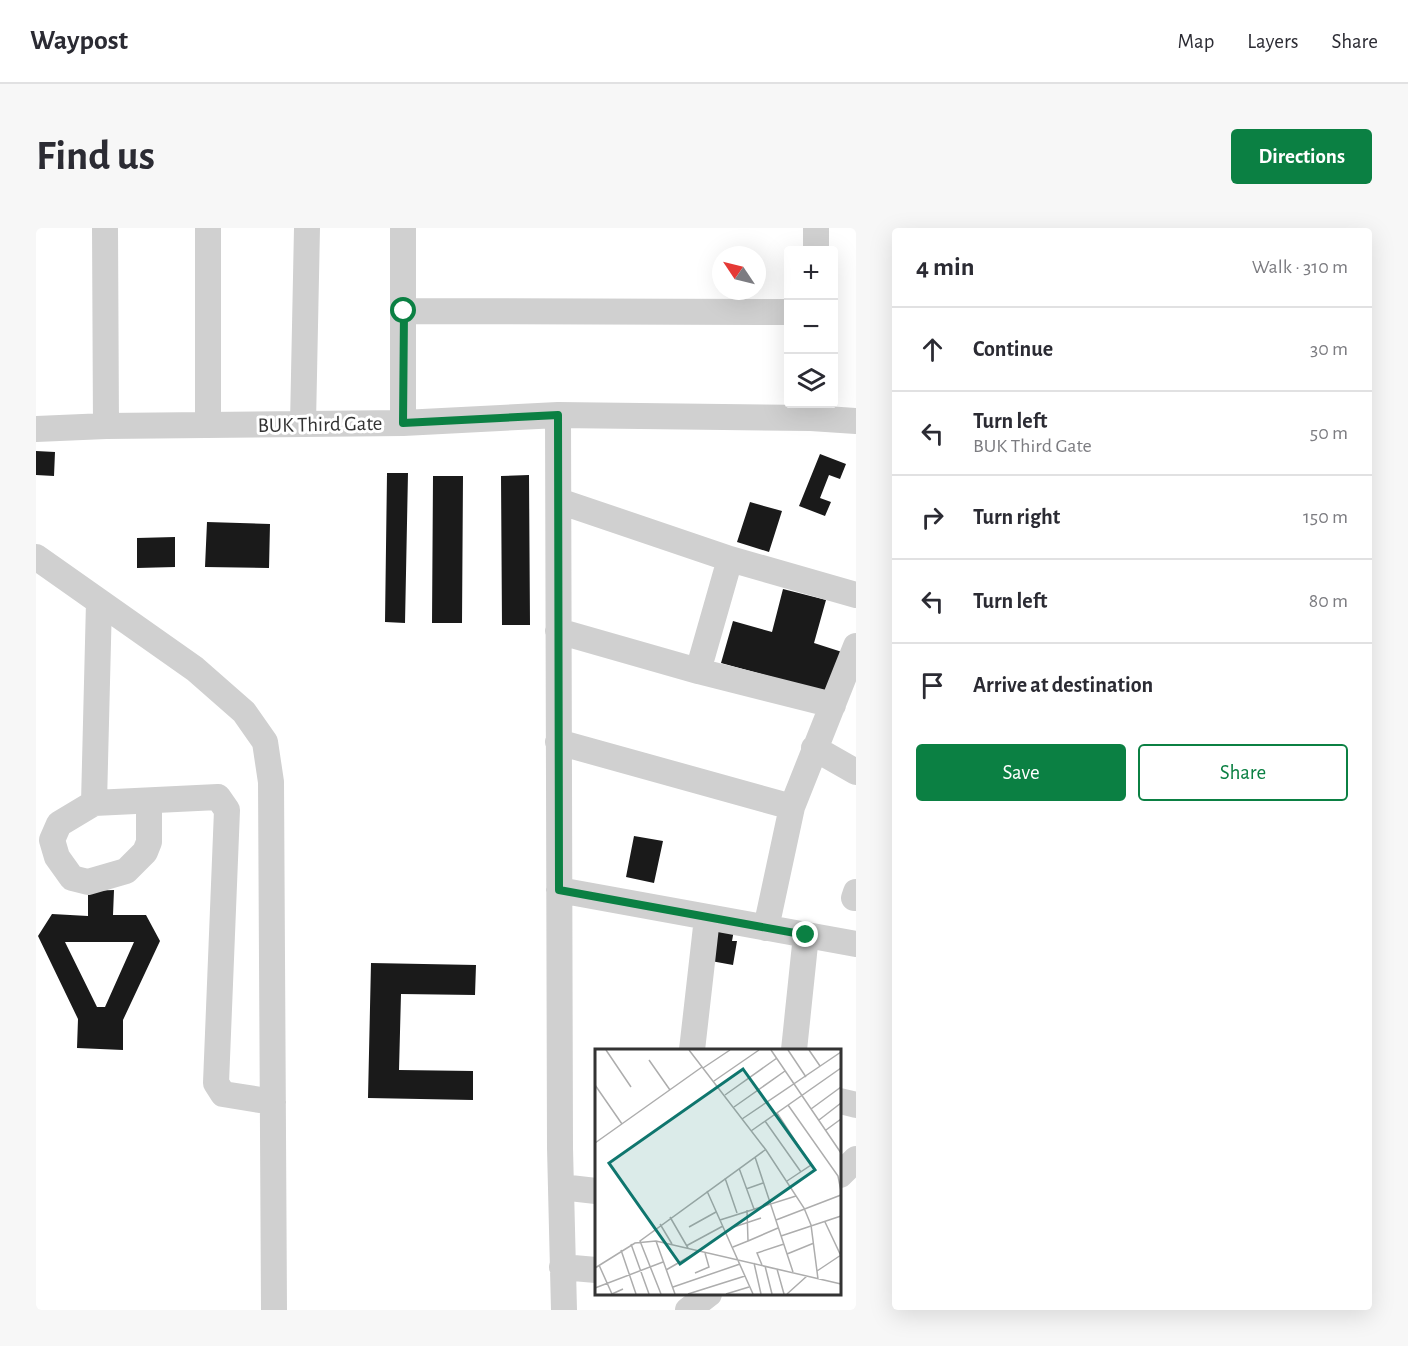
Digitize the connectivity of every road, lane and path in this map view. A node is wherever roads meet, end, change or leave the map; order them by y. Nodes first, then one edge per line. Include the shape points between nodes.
1 (105, 228) edge
2 (208, 228) edge
3 (306, 228) edge
4 (403, 228) edge
5 (816, 228) edge
6 (816, 246) edge
7 (404, 311) junction
8 (784, 312) edge
9 (812, 411) edge
10 (558, 415) junction
11 (856, 421) edge
12 (403, 423) junction
13 (303, 424) junction
14 (208, 425) junction
15 (106, 426) junction
16 (36, 429) edge
17 (559, 501) junction
18 (36, 557) edge
19 (730, 559) junction
20 (856, 595) edge
21 (99, 602) junction
22 (558, 631) junction
23 (856, 646) edge
24 (698, 671) junction
25 (833, 705) junction
26 (558, 742) junction
27 (814, 748) junction
28 (856, 772) edge
29 (149, 802) junction
30 (94, 803) junction
31 (792, 807) junction
32 (559, 890) junction
33 (707, 918) junction
34 (765, 928) junction
35 (806, 935) junction
36 (856, 944) edge
37 (692, 1049) edge
38 (794, 1049) edge
39 (841, 1101) edge
40 (273, 1102) junction
41 (856, 1105) edge
42 (856, 1159) edge
43 (841, 1173) edge
44 (561, 1187) junction
45 (595, 1191) edge
46 (561, 1267) junction
47 (595, 1270) edge
48 (707, 1295) edge
49 (274, 1310) edge
50 (564, 1310) edge
51 (688, 1310) edge

1 - 15 street
2 - 14 street
3 - 13 street
4 - 7 street
5 - 6 street
7 - 8 street
7 - 12 street
9 - 10 street, BUK Third Gate
9 - 11 street, BUK Third Gate
10 - 12 street, BUK Third Gate
10 - 17 street
12 - 13 street, BUK Third Gate
13 - 14 street, BUK Third Gate
14 - 15 street, BUK Third Gate
15 - 16 street, BUK Third Gate
17 - 19 street
17 - 22 street
18 - 21 street
19 - 20 street
19 - 24 street
21 - 30 street
21 - 40 street via 195,669 244,712 266,742 271,782
22 - 24 street
22 - 26 street
23 - 25 street
24 - 25 street
25 - 27 street
26 - 31 street
26 - 32 street
27 - 28 street
27 - 31 street
29 - 30 street
29 - 30 street via 149,842 145,852 126,872 88,882 72,878 57,857 52,840 59,824
29 - 40 street via 218,797 227,810 216,1083 223,1094
31 - 34 street
32 - 33 street
32 - 44 street
33 - 34 street
33 - 37 street
34 - 35 street
35 - 36 street
35 - 38 street
39 - 41 street
40 - 49 street
42 - 43 street
44 - 45 street
44 - 46 street
46 - 47 street
46 - 50 street
48 - 51 street

